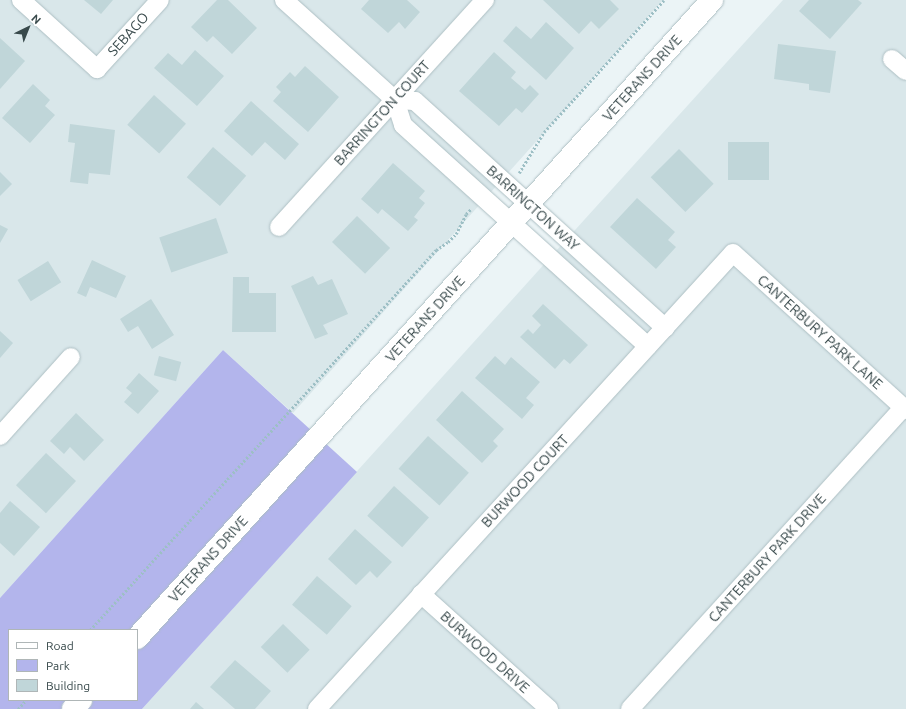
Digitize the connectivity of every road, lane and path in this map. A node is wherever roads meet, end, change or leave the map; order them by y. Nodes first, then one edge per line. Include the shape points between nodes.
1 (21, 0) edge
2 (160, 0) edge
3 (284, 0) edge
4 (485, 0) edge
5 (664, 0) edge
6 (712, 0) edge
7 (892, 59) dead end
8 (906, 71) edge
9 (395, 100) junction
10 (415, 101) junction
11 (451, 134) junction
12 (434, 153) junction
13 (491, 169) junction
14 (508, 184) junction
15 (489, 202) junction
16 (529, 203) junction
17 (512, 222) junction
18 (280, 227) dead end
19 (733, 253) joint
20 (665, 328) junction
21 (648, 346) junction
22 (72, 357) dead end
23 (905, 409) edge
24 (0, 436) edge
25 (421, 594) junction
26 (91, 629) edge
27 (138, 637) edge
28 (25, 701) edge
29 (80, 701) edge
30 (18, 709) edge
31 (73, 709) edge
32 (317, 709) edge
33 (549, 709) edge
34 (630, 709) edge

1 - 2 street, SEBAGO via 97,69
3 - 9 street
4 - 9 street, BARRINGTON COURT
5 - 14 path via 544,132 523,168
6 - 16 street, VETERANS DRIVE
7 - 8 street
9 - 10 street
9 - 12 street, BARRINGTON WAY via 403,125
9 - 18 street, BARRINGTON COURT
10 - 11 street, BARRINGTON WAY
10 - 13 street via 432,104 473,142
11 - 12 street
11 - 13 street, BARRINGTON WAY
12 - 15 street, BARRINGTON WAY
13 - 14 street, BARRINGTON WAY
14 - 16 street, BARRINGTON WAY
15 - 17 street, BARRINGTON WAY
15 - 26 path via 466,214 456,234 436,250
16 - 17 street, VETERANS DRIVE
16 - 20 street, BARRINGTON WAY
17 - 21 street, BARRINGTON WAY
17 - 27 street, VETERANS DRIVE
19 - 20 street, BURWOOD COURT
19 - 23 street, CANTERBURY PARK LANE
20 - 21 street, BURWOOD COURT
21 - 25 street, BURWOOD COURT
22 - 24 street
23 - 34 street, CANTERBURY PARK DRIVE
25 - 32 street, BURWOOD COURT
25 - 33 street, BURWOOD DRIVE
28 - 30 path
29 - 31 street

